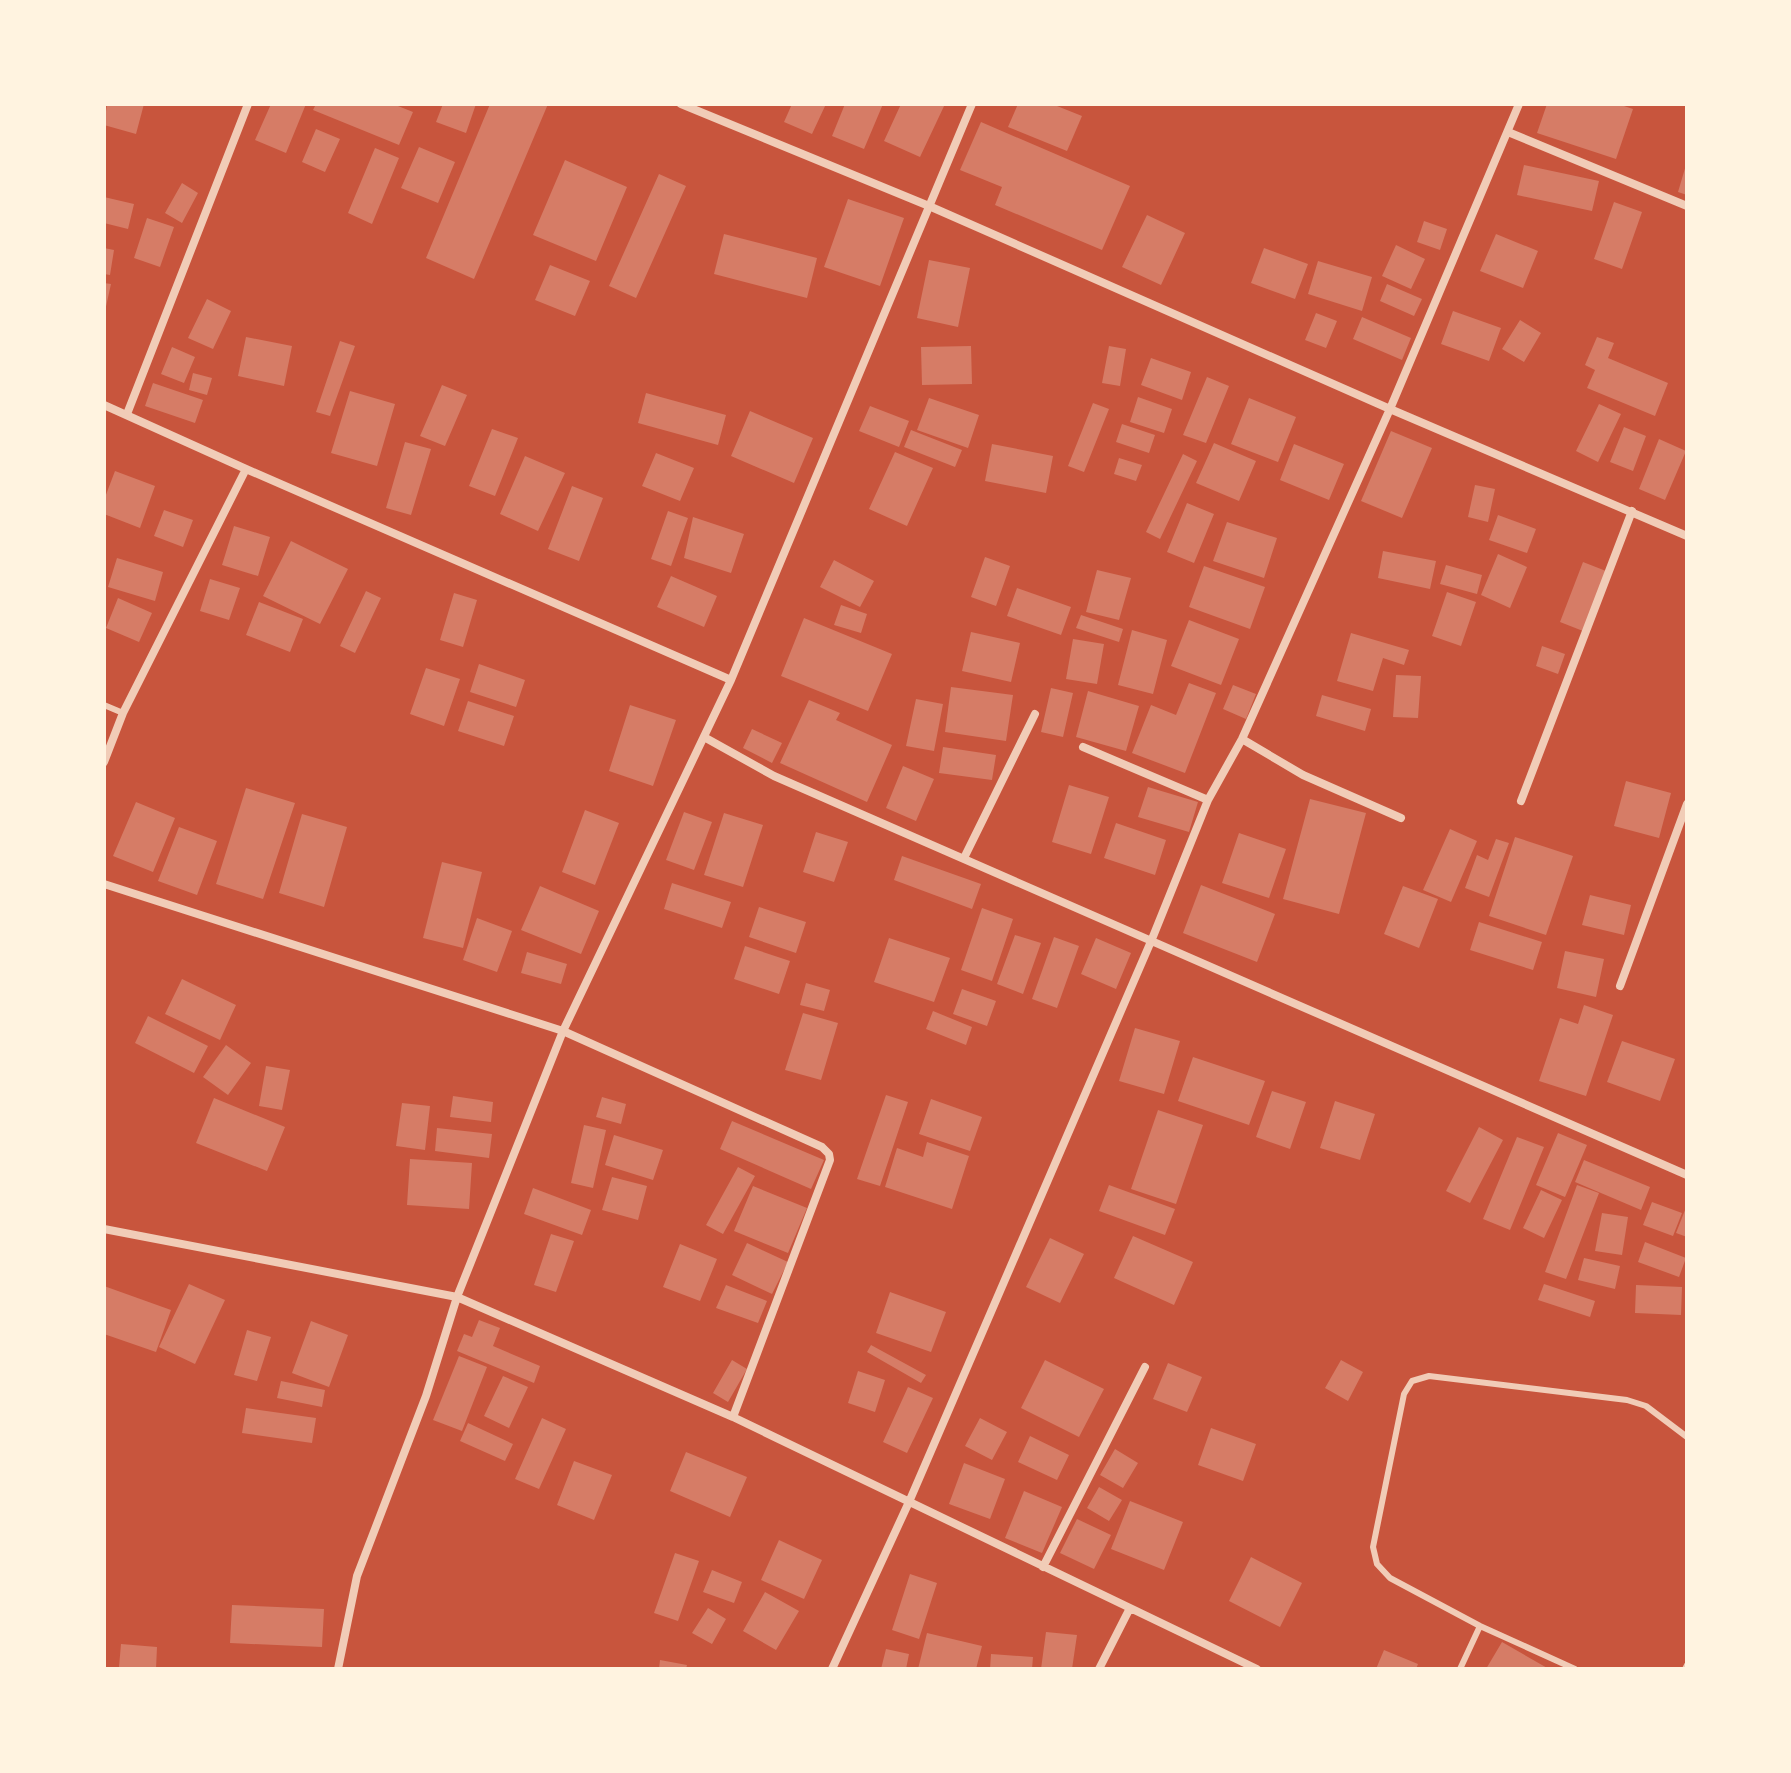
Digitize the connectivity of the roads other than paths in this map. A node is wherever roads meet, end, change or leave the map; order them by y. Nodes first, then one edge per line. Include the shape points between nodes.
1 (248, 104) edge
2 (681, 104) edge
3 (972, 104) edge
4 (1519, 104) edge
5 (1508, 132) junction
6 (929, 206) junction
7 (1687, 206) edge
8 (104, 405) edge
9 (1390, 409) junction
10 (127, 414) junction
11 (246, 469) junction
12 (1632, 511) junction
13 (1687, 536) edge
14 (731, 680) junction
15 (104, 705) edge
16 (123, 713) junction
17 (1035, 714) dead end
18 (704, 737) junction
19 (1242, 739) junction
20 (1083, 747) dead end
21 (104, 762) edge
22 (1208, 800) junction
23 (1521, 801) dead end
24 (1687, 804) edge
25 (1401, 818) dead end
26 (964, 858) junction
27 (104, 884) edge
28 (1152, 939) junction
29 (1620, 986) dead end
30 (563, 1031) junction
31 (1687, 1175) edge
32 (104, 1229) edge
33 (457, 1297) junction
34 (1145, 1367) dead end
35 (733, 1417) junction
36 (1687, 1437) edge
37 (909, 1502) junction
38 (1043, 1567) junction
39 (1130, 1608) junction
40 (1480, 1626) junction
41 (338, 1669) edge
42 (832, 1669) edge
43 (1099, 1669) edge
44 (1257, 1669) edge
45 (1460, 1669) edge
46 (1575, 1669) edge

1 - 10 street
2 - 6 street
3 - 6 street
4 - 5 street
5 - 7 street
5 - 9 street
6 - 9 street
6 - 14 street
8 - 10 street
9 - 12 street
9 - 19 street
10 - 11 street
11 - 14 street
11 - 16 street
12 - 13 street
12 - 23 street
14 - 18 street
15 - 16 lane
16 - 21 street
17 - 26 street
18 - 26 street via 774,776
18 - 30 street
19 - 22 street
19 - 25 street via 1303,775
20 - 22 street
22 - 28 street
24 - 29 street
26 - 28 street
27 - 30 street
28 - 31 street
28 - 37 street
30 - 33 street
30 - 35 street via 829,1154
32 - 33 street
33 - 35 street
33 - 41 street via 426,1396 357,1576
34 - 38 street
35 - 37 street
36 - 40 lane via 1646,1406 1627,1400 1429,1376 1412,1381 1404,1394 1373,1547 1377,1564 1390,1578
37 - 38 street
37 - 42 street
38 - 39 street
39 - 43 street
39 - 44 street
40 - 45 lane
40 - 46 lane

